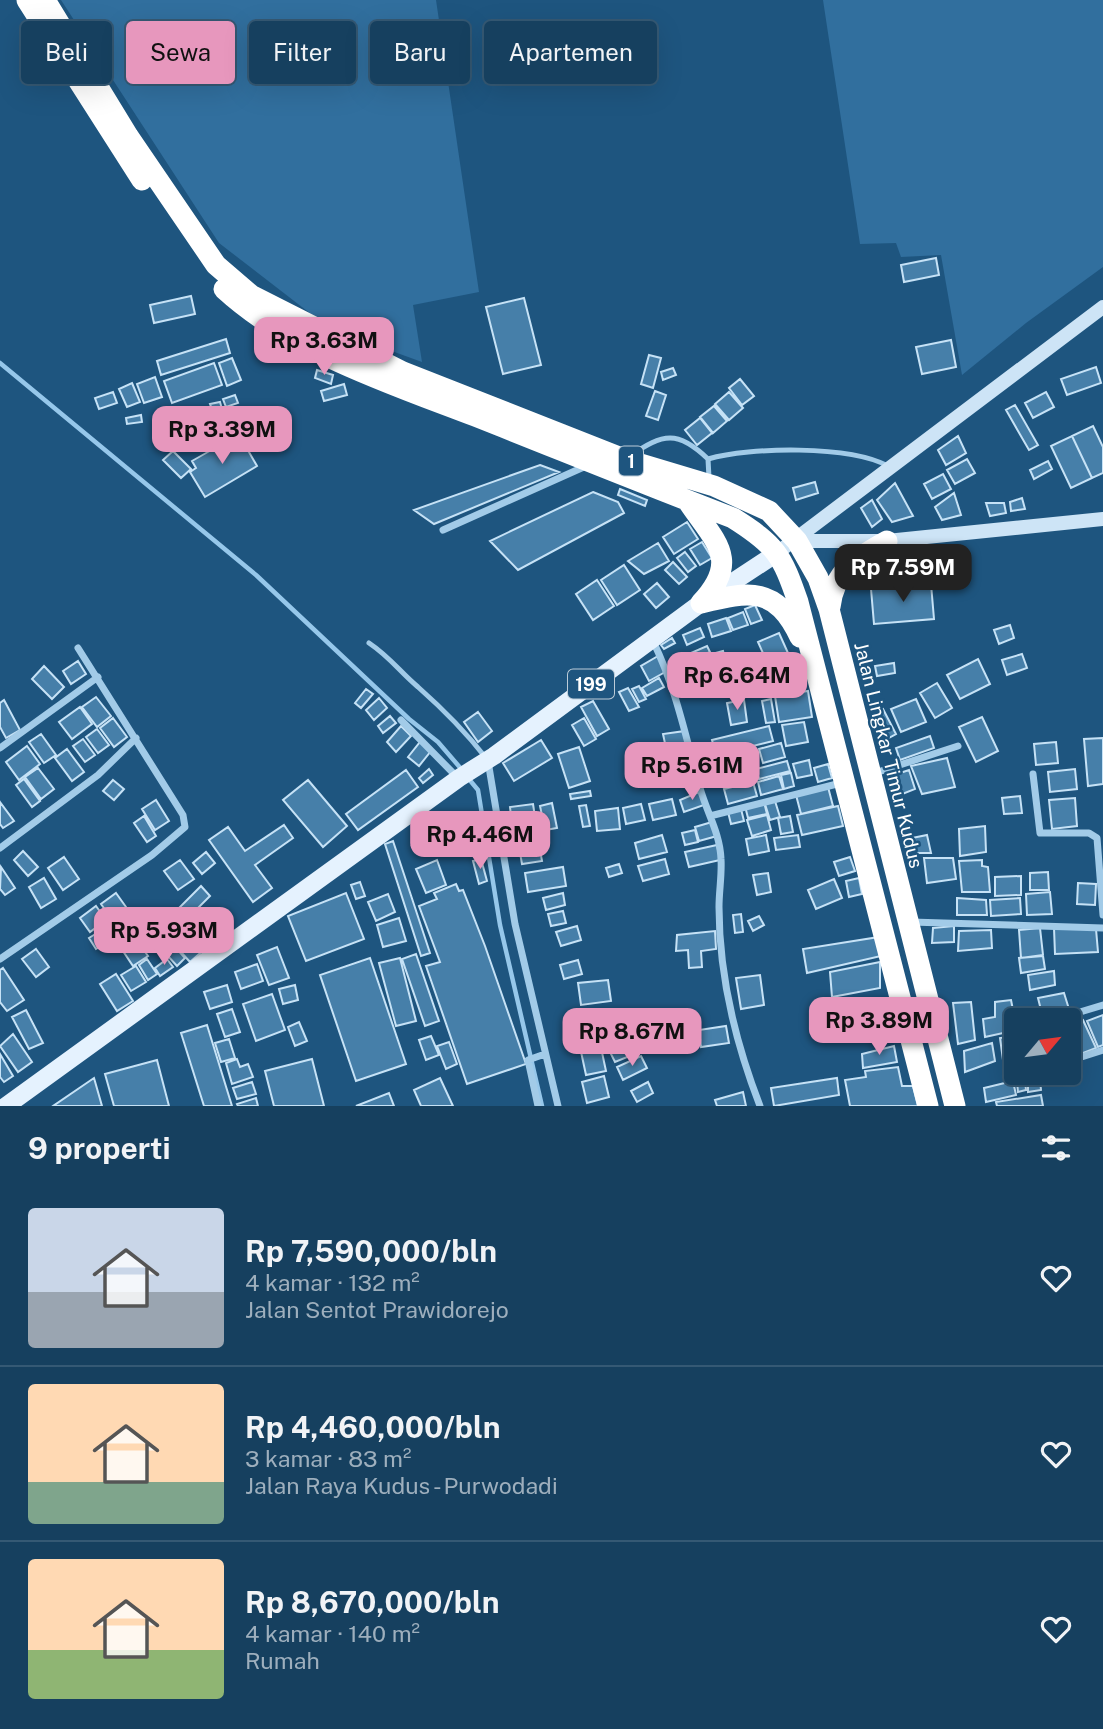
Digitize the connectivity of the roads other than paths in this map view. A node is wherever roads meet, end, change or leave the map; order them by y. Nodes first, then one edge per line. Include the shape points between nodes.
1 (27, 0) edge
2 (45, 0) edge
3 (1103, 307) edge
4 (624, 459) junction
5 (708, 459) junction
6 (593, 463) junction
7 (885, 465) junction
8 (714, 486) junction
9 (687, 500) junction
10 (1103, 519) edge
11 (443, 530) dead end
12 (796, 541) junction
13 (887, 541) junction
14 (777, 552) junction
15 (701, 603) junction
16 (829, 609) junction
17 (652, 639) junction
18 (369, 643) dead end
19 (78, 648) dead end
20 (816, 670) junction
21 (98, 677) junction
22 (401, 720) dead end
23 (136, 738) junction
24 (958, 746) dead end
25 (0, 748) edge
26 (484, 763) junction
27 (871, 774) junction
28 (1033, 774) dead end
29 (459, 778) junction
30 (844, 782) junction
31 (710, 816) junction
32 (0, 848) edge
33 (1103, 915) edge
34 (907, 922) junction
35 (1103, 928) edge
36 (0, 959) edge
37 (1103, 1005) edge
38 (1082, 1011) edge
39 (1103, 1051) edge
40 (544, 1054) junction
41 (1082, 1057) edge
42 (6, 1106) edge
43 (538, 1106) edge
44 (558, 1106) edge
45 (760, 1106) edge
46 (928, 1106) edge
47 (955, 1106) edge

1 - 6 highway, 1 via 114,142 203,268 246,309 286,336 399,387
2 - 4 highway, Jalan Lingkar Timur Kudus / 1 via 128,136 216,265 251,295 403,372
3 - 7 main road via 989,395
4 - 5 lane via 656,440 676,437 694,445
4 - 8 highway, Jalan Lingkar Timur Kudus / 1
5 - 7 lane via 763,450 861,455
5 - 8 lane
6 - 9 highway, 1
6 - 11 street
7 - 12 main road
8 - 12 highway, Jalan Lingkar Timur Kudus / 1 via 769,511
9 - 14 highway, 1 via 733,518 766,538
9 - 15 highway via 722,554 718,585
10 - 13 main road
12 - 13 main road
12 - 14 main road
12 - 16 highway, Jalan Lingkar Timur Kudus / 1 via 818,578
13 - 16 highway via 841,574 832,586
14 - 15 main road, 199
14 - 20 highway, 1 via 785,563
15 - 17 main road, 199
15 - 20 highway via 743,592 764,597 783,609
16 - 27 highway, Jalan Lingkar Timur Kudus / 1
17 - 26 main road, 199
17 - 31 street via 673,682
18 - 26 lane via 441,705
19 - 21 street
20 - 30 highway, 1
21 - 23 street
21 - 25 street
22 - 29 street
23 - 32 street via 98,775
23 - 36 street via 183,815 185,827 152,855
24 - 27 street
26 - 29 main road, 199
26 - 40 street
27 - 34 highway, Jalan Lingkar Timur Kudus / 1
28 - 33 street via 1040,833 1089,833 1097,838
29 - 42 main road, 199
30 - 31 street
30 - 46 highway, 1
31 - 45 street via 722,860 719,908 734,1024
34 - 35 street
34 - 47 highway, Jalan Lingkar Timur Kudus / 1
37 - 38 street
39 - 41 street
40 - 43 street via 528,1062
40 - 44 street

